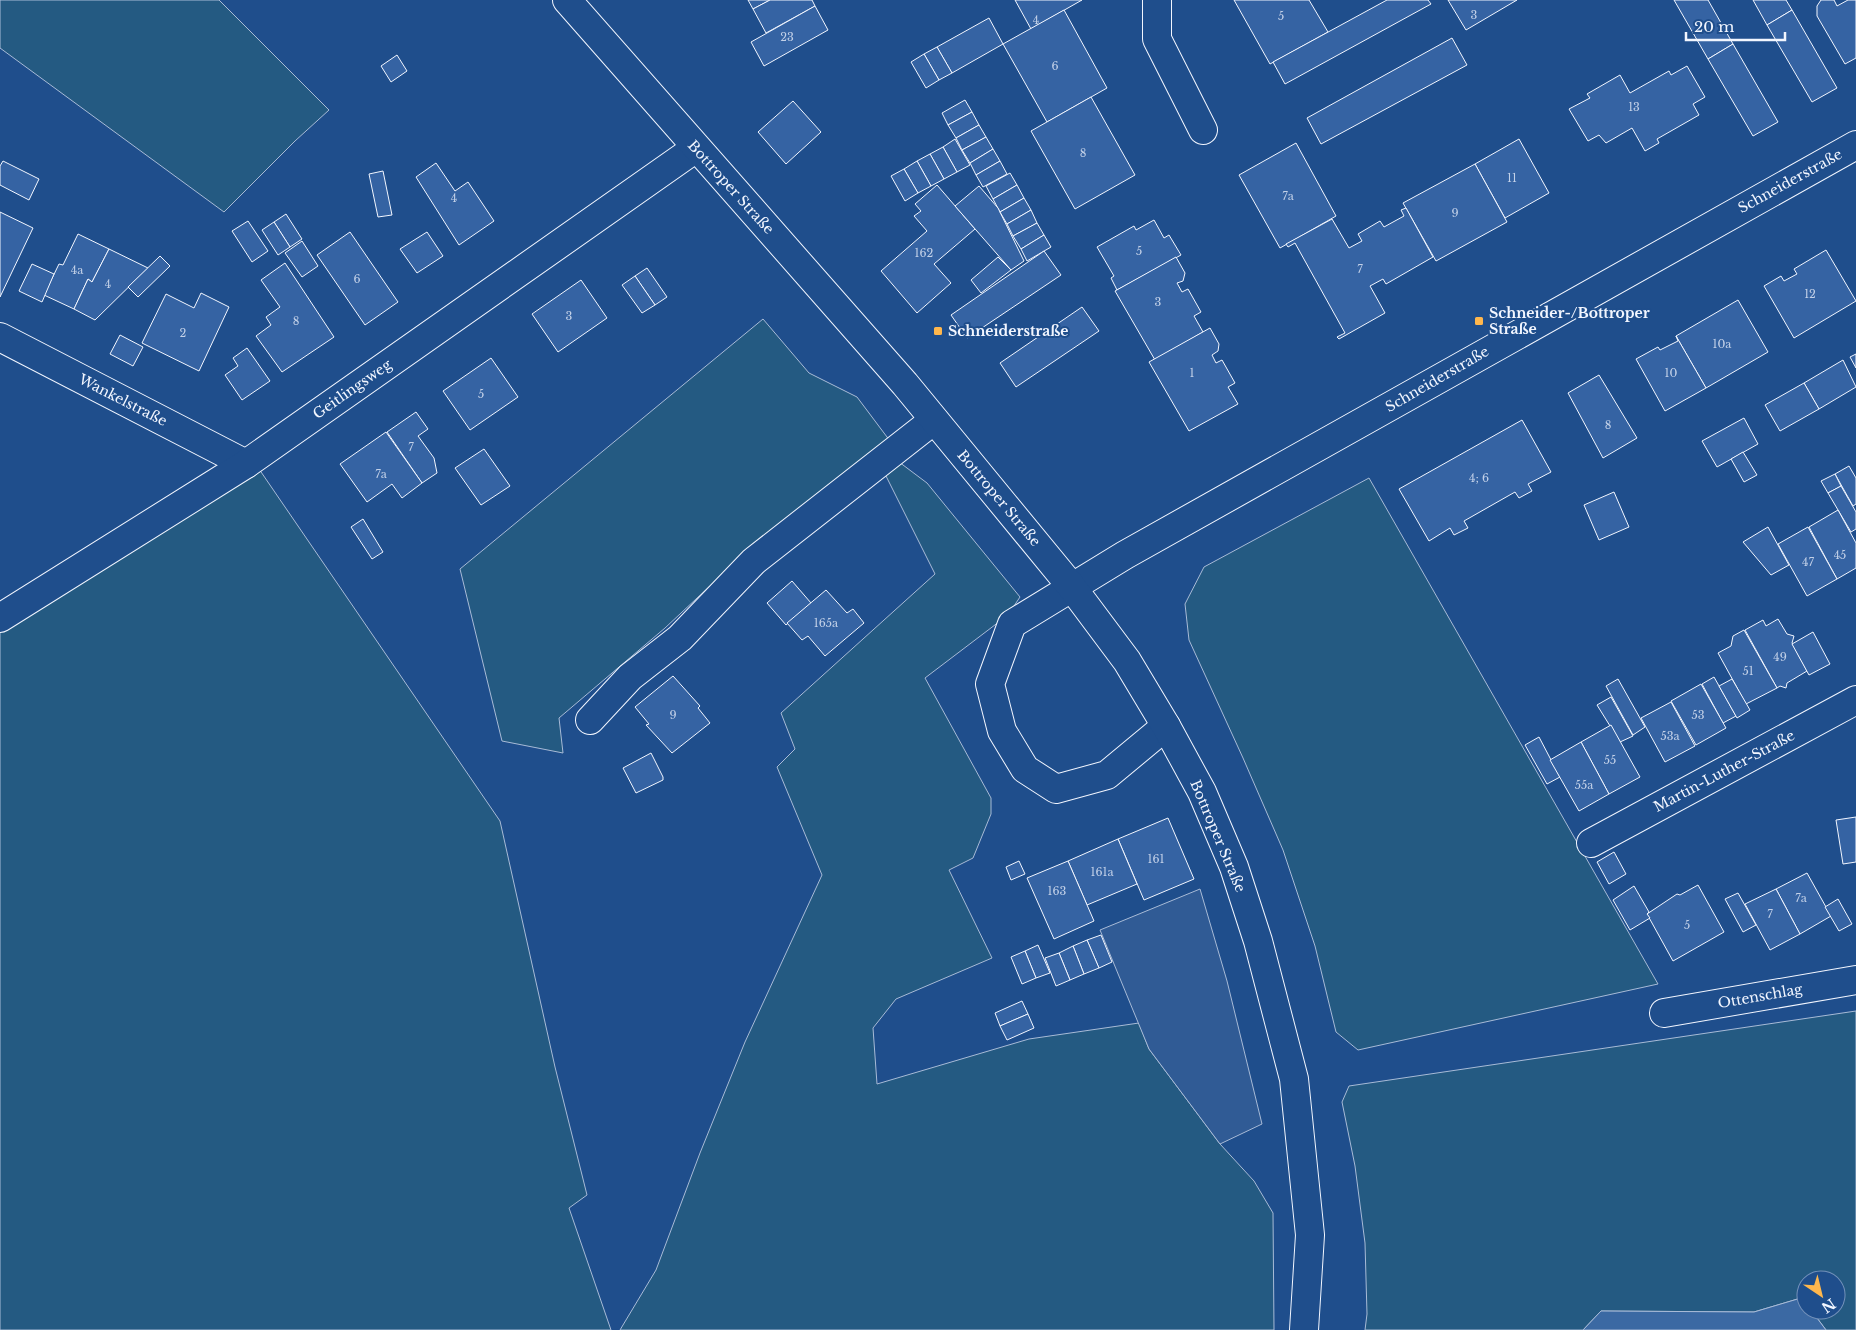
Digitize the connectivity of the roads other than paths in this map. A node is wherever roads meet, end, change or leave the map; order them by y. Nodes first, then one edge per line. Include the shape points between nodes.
1 (567, 0) edge
2 (1157, 0) edge
3 (1203, 130) dead end
4 (1856, 145) edge
5 (696, 148) junction
6 (0, 337) edge
7 (934, 420) junction
8 (246, 464) junction
9 (1071, 586) junction
10 (0, 618) edge
11 (1856, 700) edge
12 (590, 720) dead end
13 (1166, 726) junction
14 (1591, 843) dead end
15 (1856, 980) edge
16 (1664, 1013) dead end
17 (1304, 1330) edge

1 - 5 street, Bottroper Straße
2 - 3 street via 1157,39
4 - 9 street, Schneiderstraße
5 - 7 street, Bottroper Straße
5 - 8 street, Geitlingsweg
6 - 8 street, Wankelstraße
7 - 9 street, Bottroper Straße
7 - 12 street via 754,561 680,638 630,677
8 - 10 street, Geitlingsweg
9 - 13 street, Bottroper Straße via 1127,661
9 - 13 street, Schneiderstraße via 1012,624 990,684 1002,731 1026,769 1056,789 1107,775
11 - 14 street, Martin-Luther-Straße
13 - 17 street, Bottroper Straße via 1202,792 1234,867 1258,941 1294,1080 1310,1235
15 - 16 street, Ottenschlag

